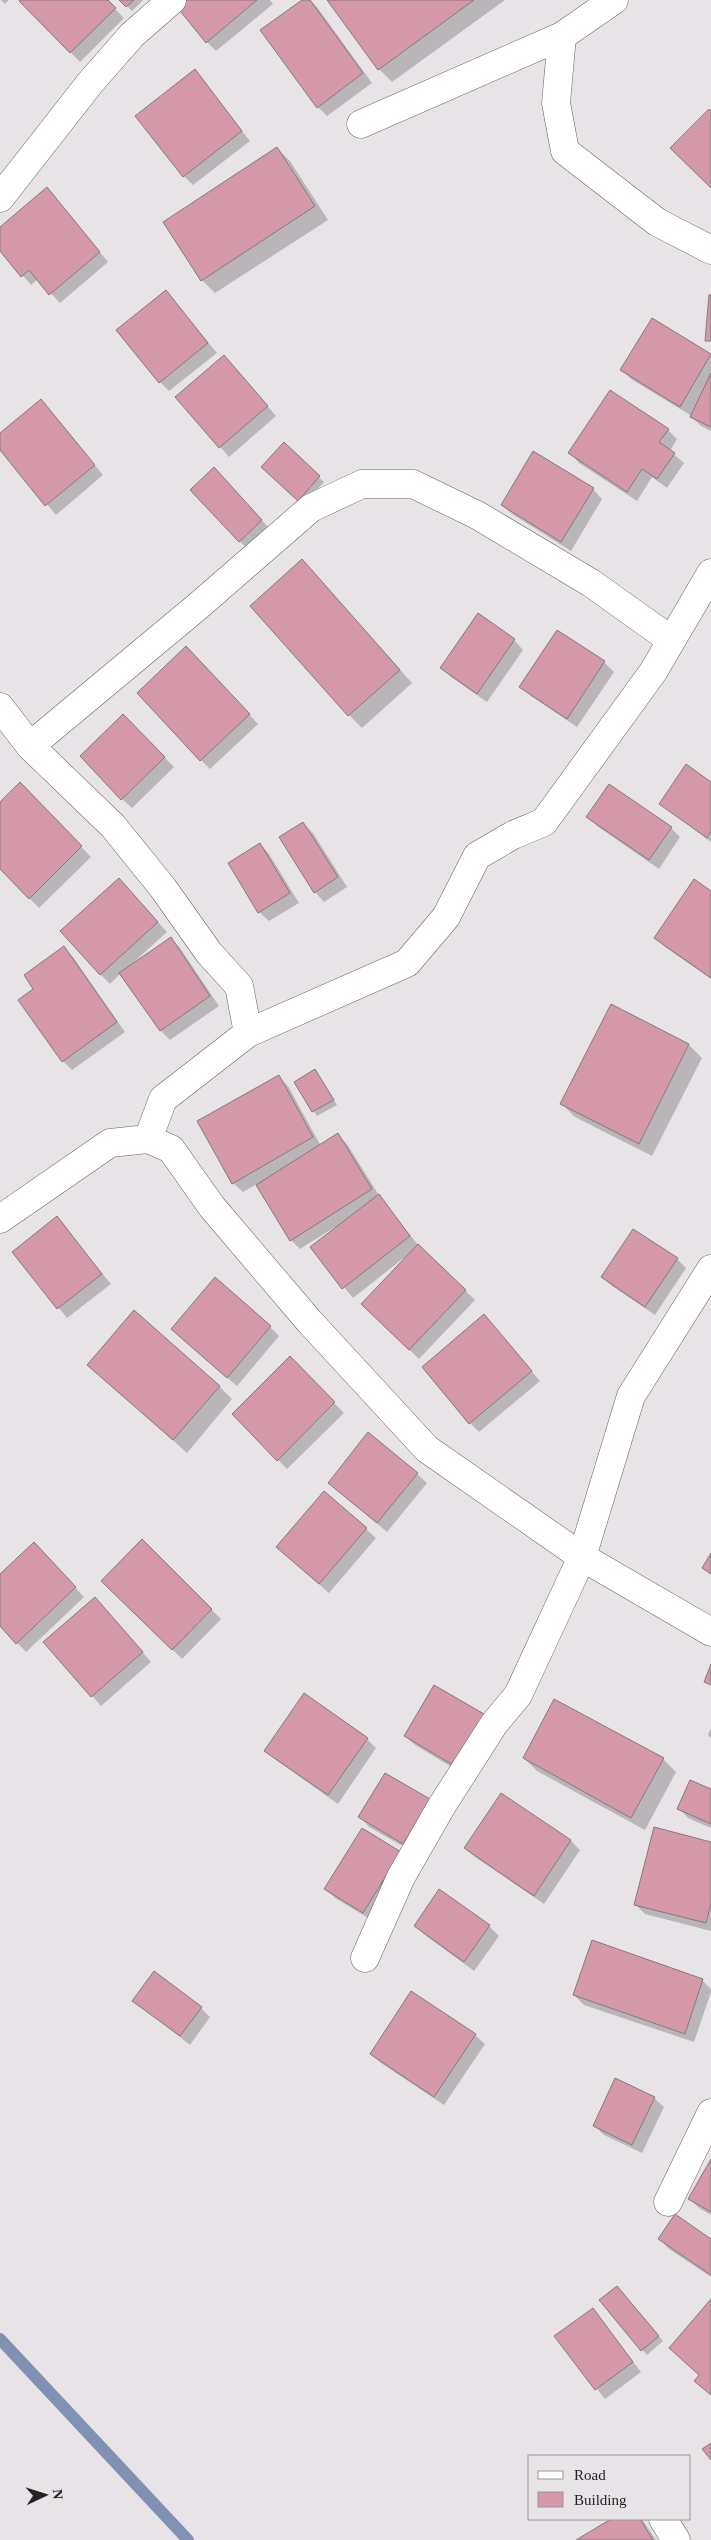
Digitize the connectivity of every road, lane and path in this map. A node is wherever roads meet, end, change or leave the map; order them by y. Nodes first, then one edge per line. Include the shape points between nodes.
1 (172, 0) edge
2 (614, 0) edge
3 (562, 36) junction
4 (361, 124) dead end
5 (0, 198) edge
6 (711, 250) edge
7 (711, 573) edge
8 (701, 614) edge
9 (671, 640) junction
10 (0, 707) edge
11 (30, 746) junction
12 (248, 1032) junction
13 (148, 1139) junction
14 (0, 1219) edge
15 (711, 1268) edge
16 (582, 1557) junction
17 (711, 1632) edge
18 (365, 1958) dead end
19 (711, 2113) edge
20 (668, 2202) dead end
21 (664, 2520) edge
22 (676, 2540) edge

1 - 5 street via 132,35 90,83
2 - 3 street
3 - 4 street
3 - 6 street via 556,102 565,152 658,222
7 - 8 street
8 - 9 street
9 - 11 street via 591,583 477,515 413,484 362,484 311,508
9 - 12 street via 653,672 544,822 477,856 446,917 407,963
10 - 11 street
11 - 12 street via 113,826 209,953 239,986
12 - 13 street via 163,1099
13 - 14 street via 110,1143
13 - 16 street via 171,1149 218,1215 426,1449
15 - 16 street via 631,1396
16 - 17 street
16 - 18 street via 518,1695 494,1724 441,1807 402,1877
19 - 20 street
21 - 22 street

